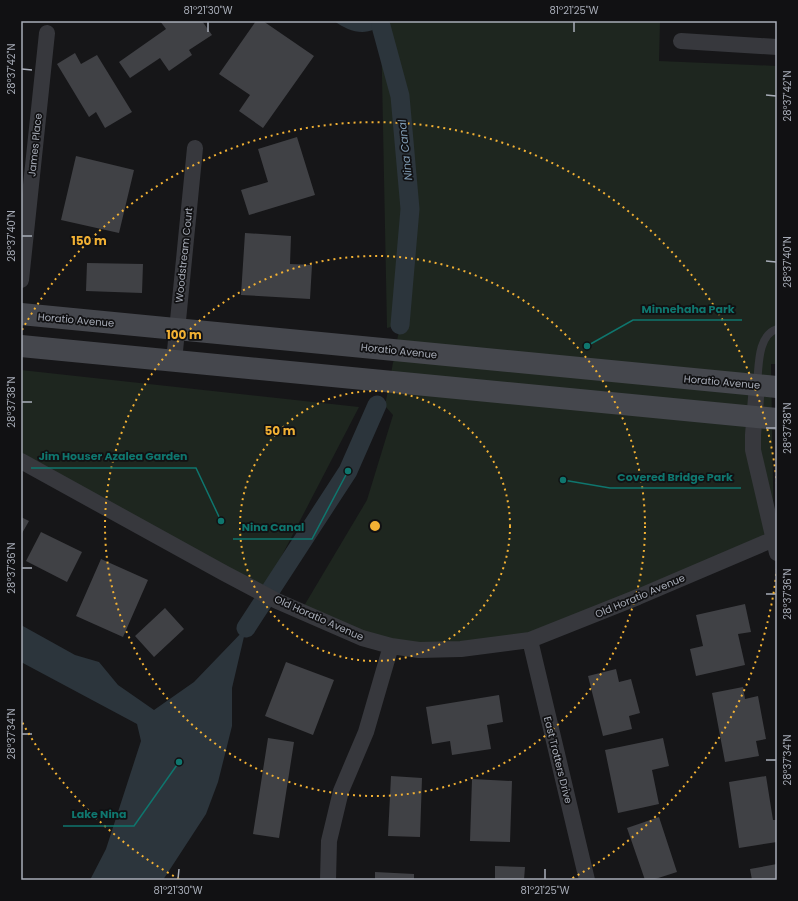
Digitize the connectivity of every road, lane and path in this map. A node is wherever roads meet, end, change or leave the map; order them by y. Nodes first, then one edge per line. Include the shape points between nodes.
1 (47, 33) dead end
2 (681, 42) dead end
3 (777, 47) edge
4 (195, 148) dead end
5 (26, 177) edge
6 (21, 280) edge
7 (21, 314) edge
8 (176, 329) junction
9 (777, 329) edge
10 (21, 346) edge
11 (174, 361) junction
12 (767, 386) edge
13 (754, 416) junction
14 (777, 419) edge
15 (21, 461) edge
16 (775, 546) edge
17 (530, 640) junction
18 (391, 646) junction
19 (328, 880) edge
20 (588, 880) edge

1 - 5 street, James Place
2 - 3 street
4 - 8 street, Woodstream Court
5 - 6 street, James Place
7 - 8 main road, Horatio Avenue
8 - 11 street, Woodstream Court
8 - 12 main road, Horatio Avenue
9 - 12 lane via 761,346
10 - 11 main road
11 - 13 main road
12 - 13 street
13 - 14 main road
13 - 16 street via 754,450
15 - 18 street, Old Horatio Avenue via 277,601 362,638
16 - 17 street, Old Horatio Avenue
17 - 18 street, Old Horatio Avenue via 461,649 419,650
17 - 20 street, East Trotters Drive
18 - 19 street via 366,732 341,791 329,841

